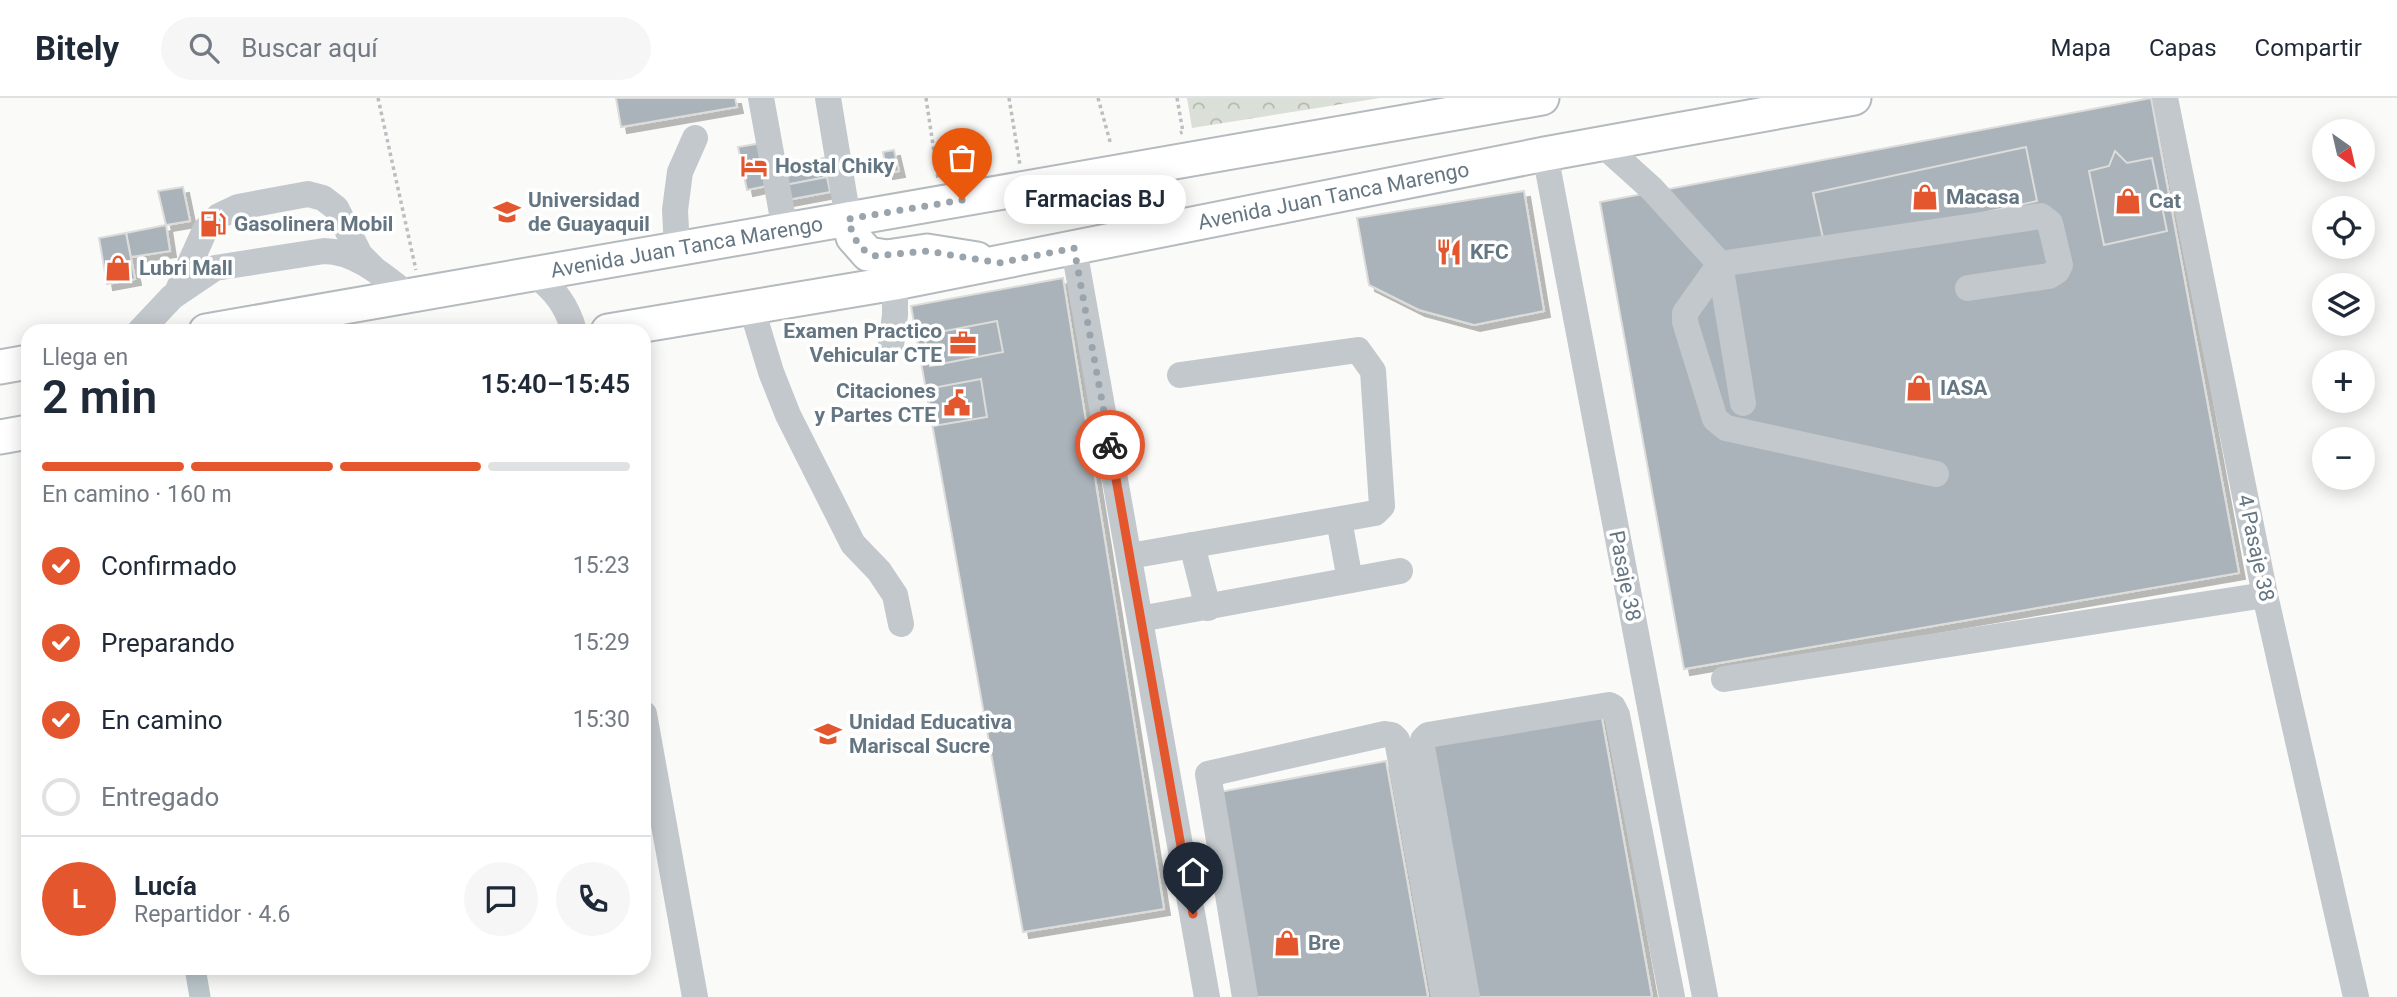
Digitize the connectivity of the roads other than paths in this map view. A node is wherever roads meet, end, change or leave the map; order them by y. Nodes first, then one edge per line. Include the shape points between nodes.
1 (761, 98) edge
2 (828, 98) edge
3 (1542, 98) edge
4 (1854, 98) edge
5 (2165, 98) edge
6 (695, 138) dead end
7 (1602, 144) junction
8 (1545, 154) junction
9 (848, 219) junction
10 (785, 230) junction
11 (1074, 248) junction
12 (677, 249) junction
13 (999, 263) junction
14 (1720, 264) junction
15 (373, 268) junction
16 (534, 274) junction
17 (895, 283) junction
18 (1968, 288) dead end
19 (415, 294) junction
20 (172, 297) junction
21 (751, 306) junction
22 (147, 324) edge
23 (245, 324) edge
24 (571, 324) edge
25 (648, 324) edge
26 (891, 345) dead end
27 (21, 364) edge
28 (0, 368) edge
29 (1180, 375) dead end
30 (1742, 403) dead end
31 (21, 434) edge
32 (0, 438) edge
33 (1936, 474) dead end
34 (1339, 520) junction
35 (1192, 545) junction
36 (1130, 556) junction
37 (1400, 572) dead end
38 (1350, 580) junction
39 (2265, 595) junction
40 (1208, 608) junction
41 (1140, 619) junction
42 (901, 624) dead end
43 (1724, 680) dead end
44 (651, 753) edge
45 (1208, 774) junction
46 (1168, 777) junction
47 (695, 997) edge
48 (1207, 997) edge
49 (1245, 997) edge
50 (1444, 997) edge
51 (1467, 997) edge
52 (1672, 997) edge
53 (1705, 997) edge
54 (2356, 997) edge

1 - 10 street
2 - 9 street
3 - 9 main road, Avenida Juan Tanca Marengo
4 - 7 main road, Avenida Juan Tanca Marengo
5 - 39 street, 4 Pasaje 38
6 - 12 street via 680,172 675,210
7 - 8 main road, Avenida Juan Tanca Marengo
7 - 14 street
8 - 11 main road, Avenida Juan Tanca Marengo
8 - 53 street, Pasaje 38
9 - 10 main road, Avenida Juan Tanca Marengo
9 - 13 main road via 853,237 868,254 927,251
10 - 12 main road, Avenida Juan Tanca Marengo
11 - 13 main road, Avenida Juan Tanca Marengo
11 - 36 street
12 - 16 main road, Avenida Juan Tanca Marengo
13 - 17 main road, Avenida Juan Tanca Marengo
14 - 18 street via 2041,216 2050,223 2060,265 2057,271
14 - 30 street
14 - 33 street via 1685,313 1715,419 1726,428
15 - 19 street
15 - 20 street via 333,251 224,265
15 - 20 street via 360,254 336,208 308,194 238,207 219,216 205,230
16 - 19 main road, Avenida Juan Tanca Marengo
16 - 24 street via 562,300
17 - 21 main road, Avenida Juan Tanca Marengo
17 - 26 street
19 - 23 main road, Avenida Juan Tanca Marengo
20 - 22 street
21 - 25 main road, Avenida Juan Tanca Marengo
21 - 42 street via 788,415 853,544 895,595
27 - 28 main road
29 - 34 street via 1359,350 1373,371 1382,506 1375,513
31 - 32 main road
34 - 35 street
34 - 38 street
35 - 36 street
35 - 40 street
36 - 41 street
37 - 38 street
38 - 40 street
39 - 43 street
39 - 54 street, 4 Pasaje 38
40 - 41 street
41 - 46 street
44 - 47 street
45 - 46 street
45 - 49 street
45 - 50 street via 1392,734 1397,740
46 - 48 street
51 - 52 street via 1423,740 1428,735 1609,705 1617,715

